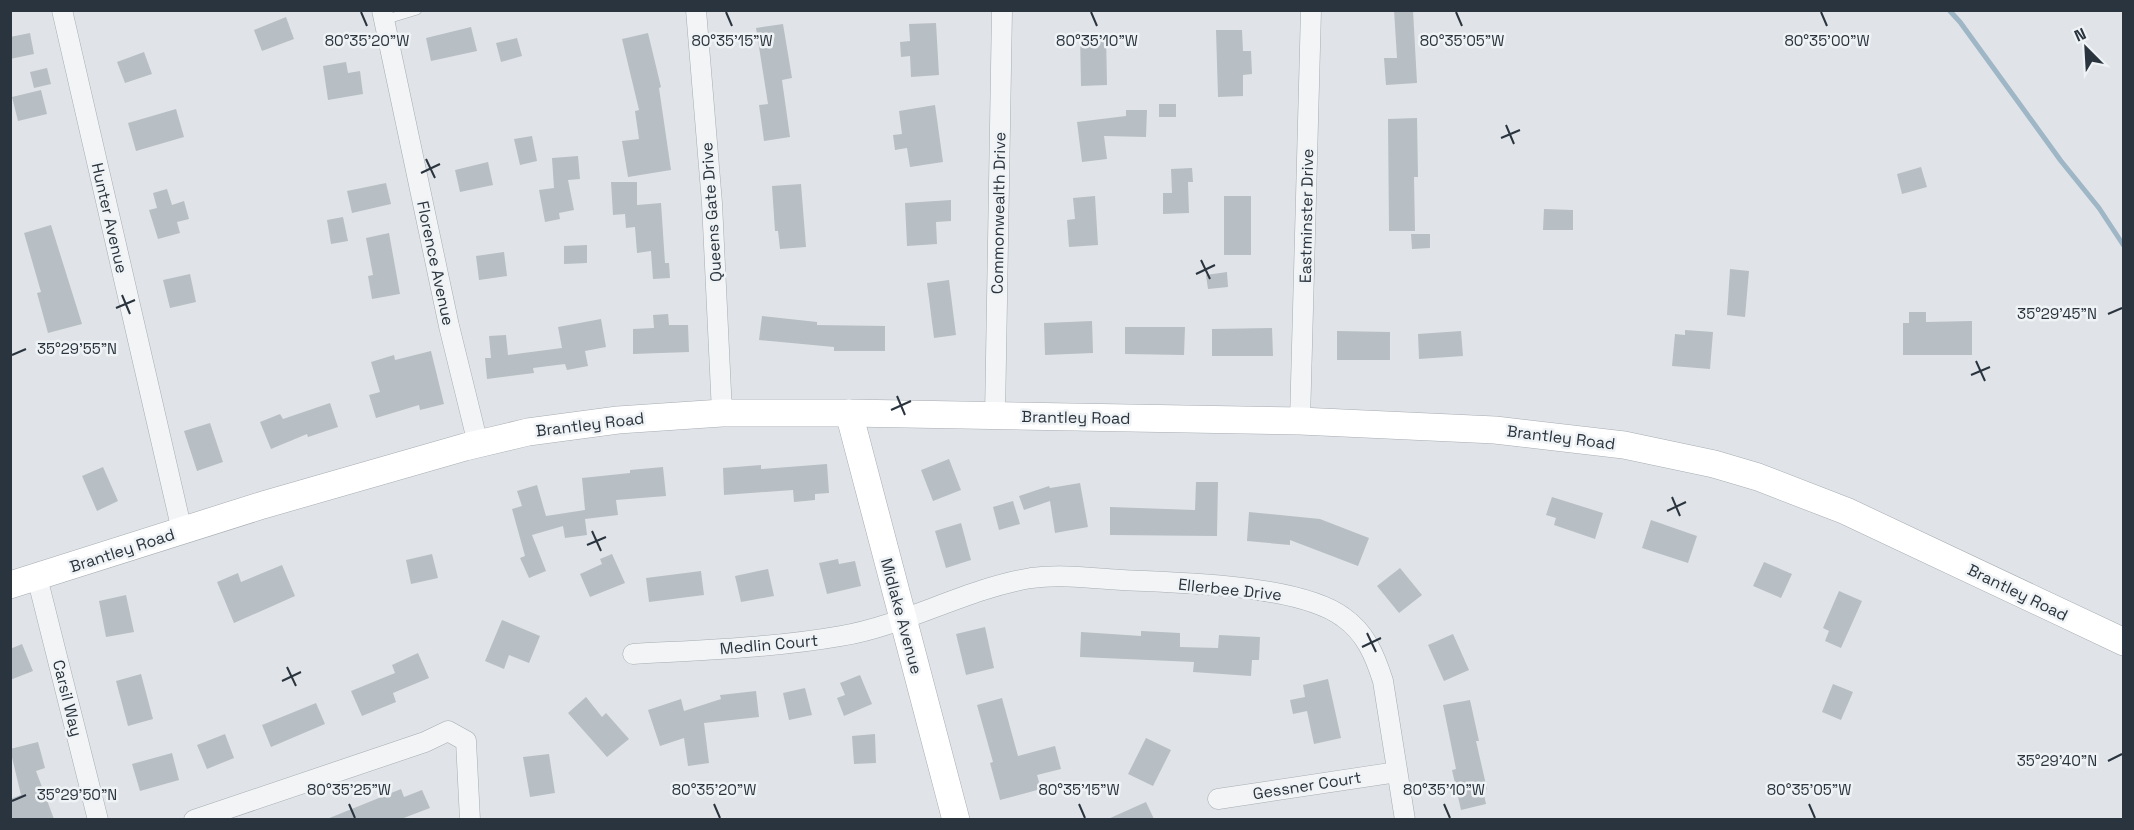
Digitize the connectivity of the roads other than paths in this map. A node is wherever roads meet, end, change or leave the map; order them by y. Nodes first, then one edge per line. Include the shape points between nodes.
1 (62, 10) edge
2 (417, 10) edge
3 (696, 10) edge
4 (1002, 10) edge
5 (1311, 10) edge
6 (383, 15) edge
7 (722, 413) junction
8 (849, 413) junction
9 (995, 416) junction
10 (1300, 422) junction
11 (478, 444) junction
12 (182, 531) junction
13 (37, 577) junction
14 (10, 585) edge
15 (903, 619) junction
16 (2124, 642) edge
17 (633, 654) dead end
18 (1397, 772) junction
19 (1218, 799) dead end
20 (98, 819) edge
21 (194, 819) edge
22 (470, 819) edge
23 (956, 819) edge
24 (1405, 819) edge

1 - 12 street, Hunter Avenue
2 - 6 lane
3 - 7 street, Queens Gate Drive via 712,203
4 - 9 street, Commonwealth Drive
5 - 10 street, Eastminster Drive
6 - 11 street, Florence Avenue
7 - 8 street, Brantley Road
7 - 11 street, Brantley Road via 618,420 528,432
8 - 9 street, Brantley Road
8 - 15 street, Midlake Avenue
9 - 10 street, Brantley Road
10 - 16 street, Brantley Road via 1495,430 1624,445 1714,464 1846,511
11 - 12 street, Brantley Road
12 - 13 street, Brantley Road
13 - 14 street, Brantley Road
13 - 20 street, Carsil Way
15 - 17 street, Medlin Court via 867,631 816,640
15 - 18 street, Ellerbee Drive via 1033,578 1213,585 1293,597 1338,614 1368,642 1383,681
15 - 23 street, Midlake Avenue
18 - 19 street, Gessner Court
18 - 24 street, Ellerbee Drive
21 - 22 street via 425,742 447,731 466,741

